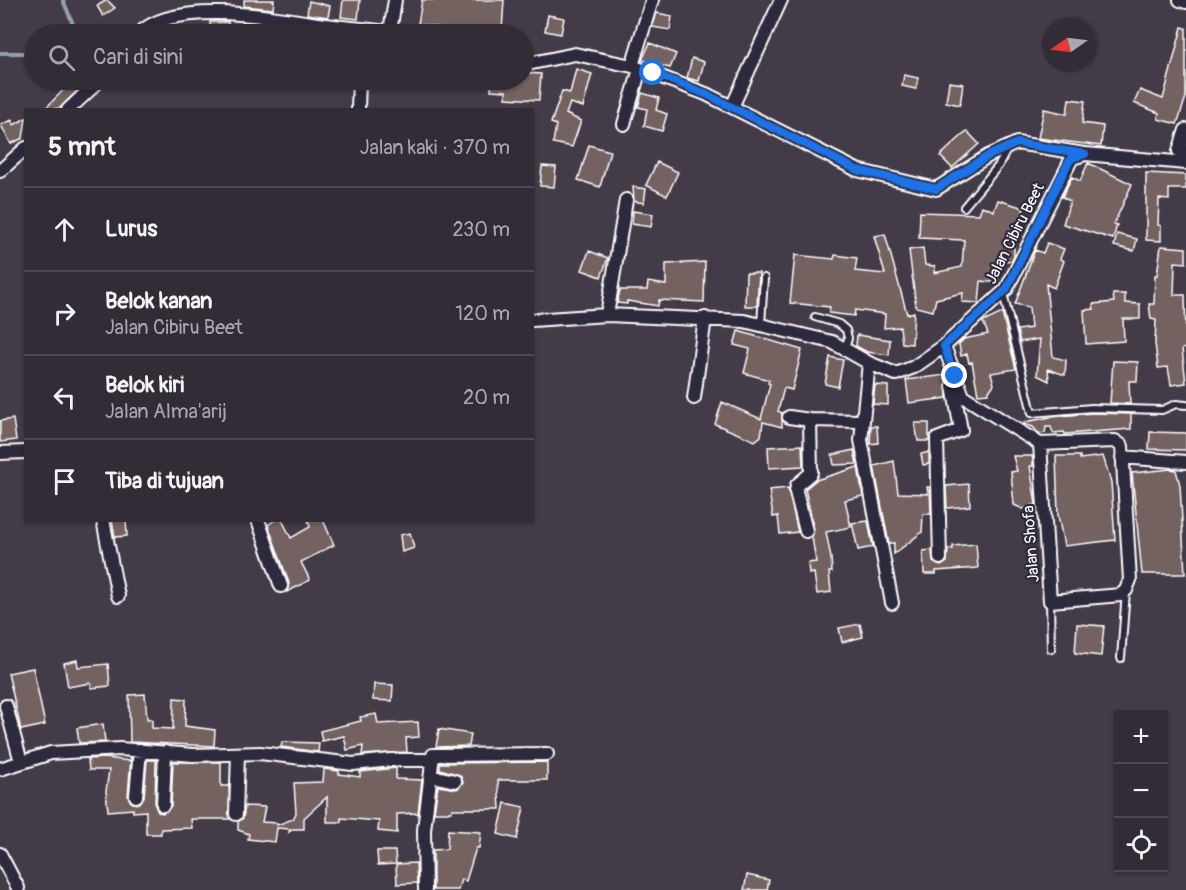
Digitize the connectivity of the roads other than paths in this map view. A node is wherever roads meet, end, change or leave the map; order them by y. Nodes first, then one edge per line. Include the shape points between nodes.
1 (395, 0) edge
2 (652, 0) edge
3 (781, 0) edge
4 (1180, 0) edge
5 (1186, 2) edge
6 (309, 23) joint
7 (153, 24) edge
8 (318, 24) edge
9 (396, 24) edge
10 (534, 63) edge
11 (636, 67) junction
12 (89, 90) edge
13 (359, 90) edge
14 (732, 107) junction
15 (70, 108) edge
16 (358, 108) edge
17 (624, 124) dead end
18 (1186, 130) edge
19 (1008, 147) junction
20 (24, 150) edge
21 (1186, 152) edge
22 (1085, 154) junction
23 (1186, 164) edge
24 (0, 171) edge
25 (627, 200) dead end
26 (964, 207) dead end
27 (764, 278) dead end
28 (1003, 294) junction
29 (607, 315) junction
30 (815, 317) dead end
31 (705, 318) junction
32 (534, 320) edge
33 (761, 324) junction
34 (944, 346) junction
35 (845, 350) junction
36 (869, 363) junction
37 (955, 376) junction
38 (694, 398) dead end
39 (1186, 405) edge
40 (789, 417) dead end
41 (810, 420) junction
42 (861, 421) junction
43 (1040, 444) junction
44 (24, 452) edge
45 (0, 453) edge
46 (1122, 457) junction
47 (1186, 462) edge
48 (103, 522) edge
49 (259, 522) edge
50 (806, 531) dead end
51 (940, 558) dead end
52 (280, 586) dead end
53 (1126, 590) junction
54 (118, 596) dead end
55 (1050, 601) junction
56 (892, 603) dead end
57 (1051, 648) dead end
58 (1121, 658) dead end
59 (6, 706) dead end
60 (140, 750) junction
61 (165, 752) junction
62 (238, 753) junction
63 (548, 754) dead end
64 (433, 760) junction
65 (21, 762) junction
66 (0, 769) edge
67 (432, 776) junction
68 (455, 780) dead end
69 (136, 796) dead end
70 (163, 805) dead end
71 (236, 814) dead end
72 (0, 854) edge
73 (18, 888) dead end
74 (425, 890) edge

1 - 9 street
2 - 11 street
3 - 14 street
4 - 5 street
6 - 7 street via 233,12 203,12
6 - 8 street
10 - 11 street via 575,54
11 - 14 street
11 - 17 street
12 - 15 street
13 - 16 street
14 - 19 street via 857,170 936,189
18 - 21 street via 1179,151
19 - 22 street via 1017,143
19 - 26 lane via 999,165
20 - 24 street
22 - 23 street
22 - 28 street, Jalan Cibiru Beet via 1072,158 1067,165
25 - 29 street
27 - 33 lane
28 - 34 street, Jalan Cibiru Beet
28 - 39 lane via 1032,413 1092,408 1162,410 1176,404
29 - 31 street, Jalan Cibiru Beet
29 - 32 street, Jalan Cibiru Beet
30 - 35 lane via 846,330
31 - 33 street, Jalan Cibiru Beet
31 - 38 street
33 - 35 street, Jalan Cibiru Beet via 832,342
34 - 36 street, Jalan Cibiru Beet via 914,367 896,374
34 - 37 street
35 - 36 street, Jalan Cibiru Beet
36 - 42 street
37 - 43 street via 964,397
37 - 51 street via 953,391 961,430 937,440
40 - 41 street
41 - 42 street
41 - 50 street via 811,473 797,485 796,492
42 - 56 street via 861,440
43 - 46 street via 1115,441 1122,446
43 - 55 street, Jalan Shofa
44 - 45 street
46 - 47 street
46 - 53 street via 1130,580
48 - 54 street
49 - 52 street
53 - 55 street, Jalan Shofa via 1115,597
53 - 58 lane
55 - 57 lane
59 - 65 street
60 - 61 street
60 - 65 street via 51,753
60 - 69 street
61 - 62 street
61 - 70 street
62 - 64 street via 353,764
62 - 71 street
63 - 64 street via 437,753
64 - 67 street
65 - 66 street
67 - 68 street
67 - 74 street via 424,830
72 - 73 street

